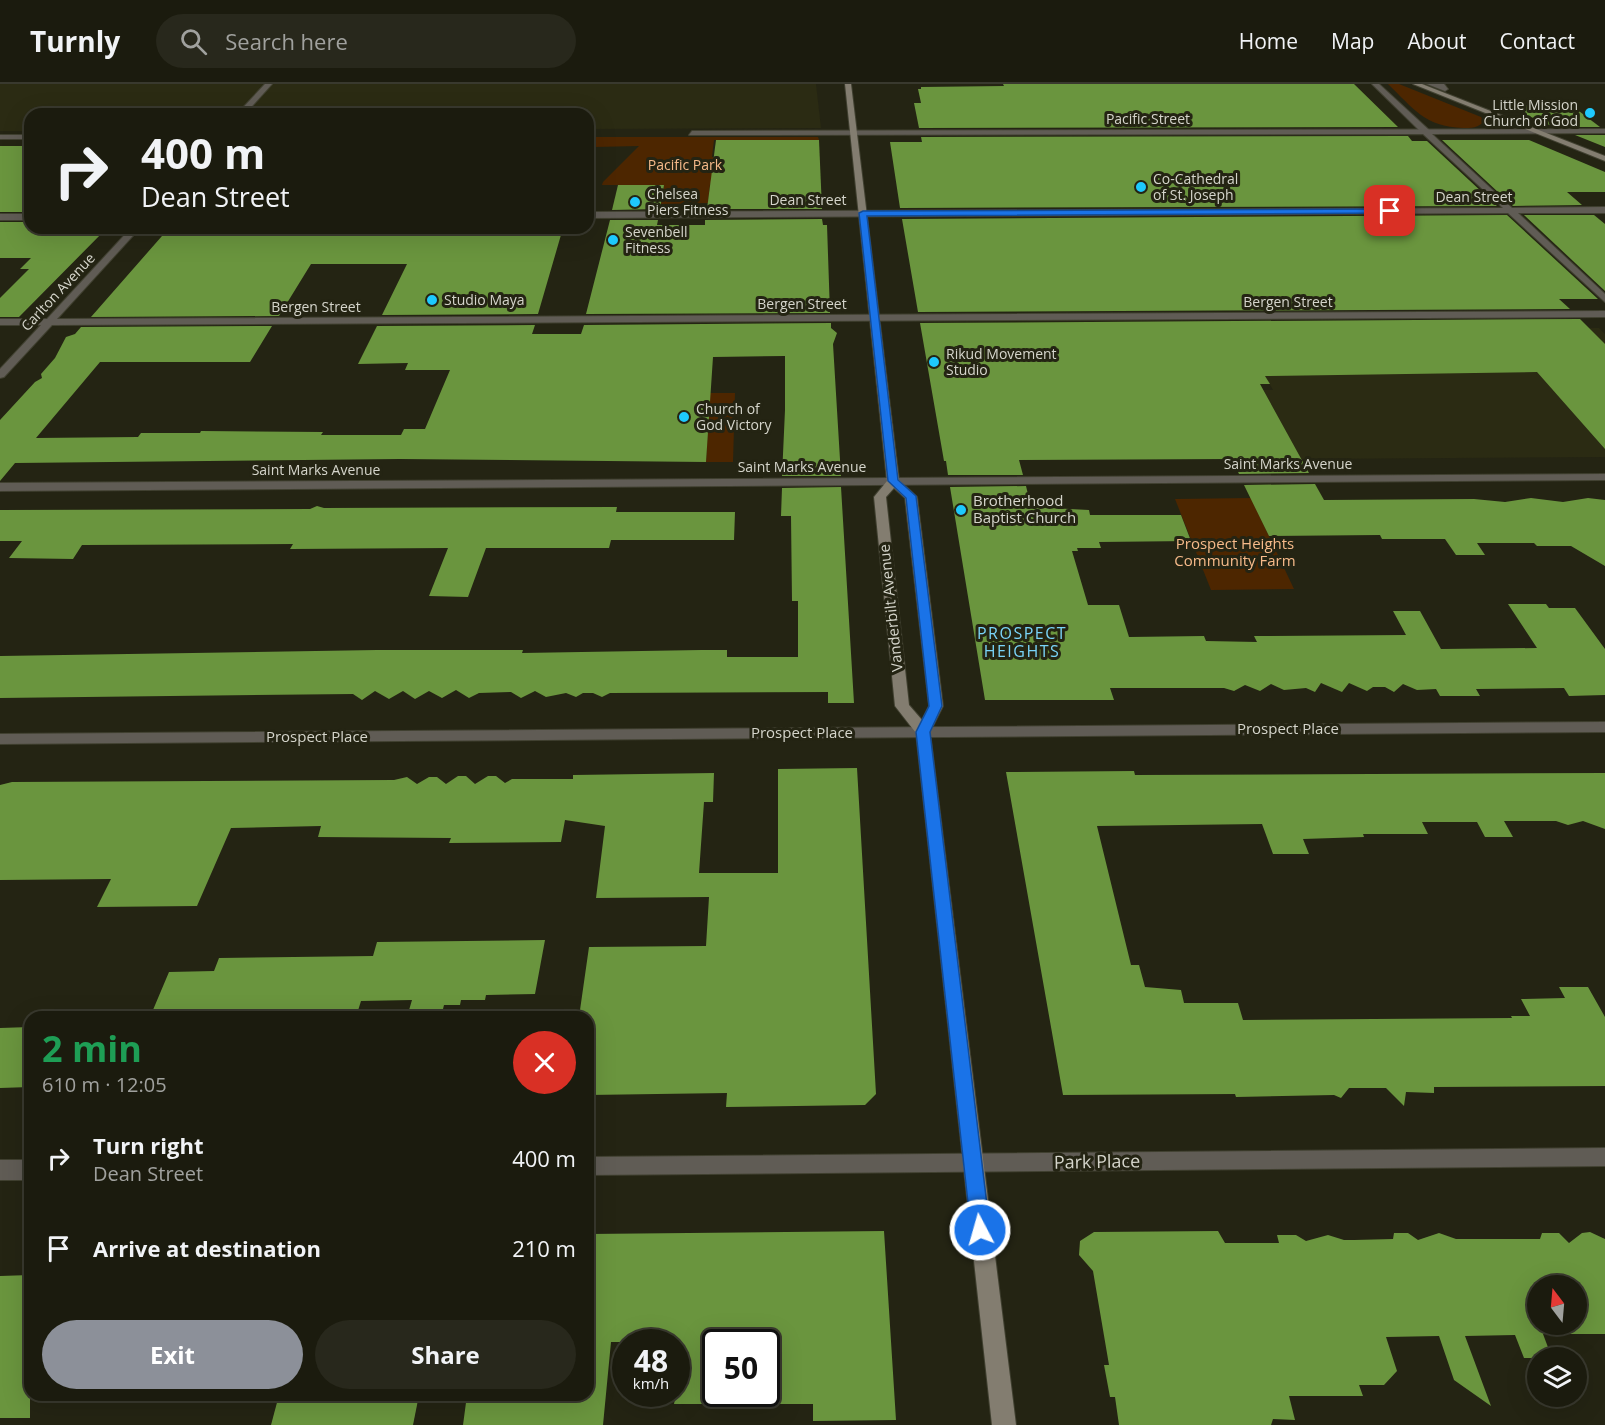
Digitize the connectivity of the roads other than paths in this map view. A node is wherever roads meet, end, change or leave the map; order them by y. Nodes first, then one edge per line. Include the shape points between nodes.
1 (269, 84) edge
2 (848, 84) edge
3 (1375, 84) edge
4 (1416, 84) edge
5 (1430, 84) edge
6 (1442, 84) edge
7 (1468, 105) junction
8 (247, 108) edge
9 (1537, 131) junction
10 (1605, 131) edge
11 (1426, 132) junction
12 (692, 133) dead end
13 (855, 134) junction
14 (0, 137) edge
15 (24, 137) edge
16 (1605, 159) edge
17 (1605, 210) edge
18 (1511, 211) junction
19 (863, 213) junction
20 (594, 215) edge
21 (24, 217) edge
22 (0, 218) edge
23 (130, 234) edge
24 (1605, 299) edge
25 (1605, 314) edge
26 (876, 317) junction
27 (48, 321) junction
28 (0, 322) edge
29 (0, 375) edge
30 (1605, 477) edge
31 (893, 481) junction
32 (0, 487) edge
33 (1605, 727) edge
34 (923, 732) junction
35 (0, 739) edge
36 (1605, 1157) edge
37 (973, 1163) junction
38 (594, 1166) edge
39 (0, 1170) edge
40 (24, 1170) edge
41 (1004, 1425) edge

1 - 8 street
2 - 13 main road
3 - 11 street
4 - 7 main road
5 - 6 street via 1445,89
6 - 7 main road
7 - 9 main road
9 - 10 street, Pacific Street
9 - 11 street, Pacific Street
9 - 16 main road
11 - 13 street, Pacific Street
11 - 18 street
12 - 13 street, Pacific Street
13 - 19 main road
14 - 15 street
17 - 18 street, Dean Street
18 - 19 street, Dean Street
18 - 24 street
19 - 20 street, Dean Street
19 - 26 main road
21 - 22 street
23 - 27 street, Carlton Avenue
25 - 26 street, Bergen Street
26 - 27 street, Bergen Street
26 - 31 main road
27 - 28 street, Bergen Street
27 - 29 street, Carlton Avenue
30 - 31 street, Saint Marks Avenue
31 - 32 street, Saint Marks Avenue
31 - 34 main road via 911,496 936,706
31 - 34 main road, Vanderbilt Avenue via 879,497 902,706
33 - 34 street, Prospect Place
34 - 35 street, Prospect Place
34 - 37 main road
36 - 37 street, Park Place
37 - 38 street, Park Place
37 - 41 main road
39 - 40 street

